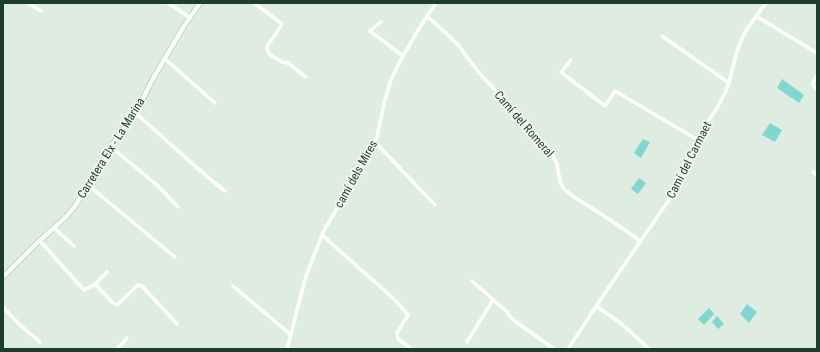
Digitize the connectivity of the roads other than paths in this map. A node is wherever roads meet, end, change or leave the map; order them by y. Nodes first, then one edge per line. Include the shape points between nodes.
1 (28, 3) edge
2 (168, 3) edge
3 (200, 3) edge
4 (254, 3) edge
5 (436, 3) edge
6 (766, 3) edge
7 (41, 11) dead end
8 (427, 16) junction
9 (756, 16) junction
10 (190, 18) junction
11 (381, 22) dead end
12 (662, 36) dead end
13 (817, 53) edge
14 (403, 56) junction
15 (165, 59) junction
16 (571, 60) dead end
17 (817, 75) edge
18 (306, 77) dead end
19 (729, 83) junction
20 (817, 89) edge
21 (215, 103) dead end
22 (134, 112) junction
23 (698, 140) junction
24 (375, 142) junction
25 (111, 147) junction
26 (813, 172) dead end
27 (817, 175) edge
28 (88, 185) junction
29 (225, 191) dead end
30 (435, 205) dead end
31 (178, 207) dead end
32 (54, 228) junction
33 (322, 235) junction
34 (40, 241) junction
35 (640, 241) junction
36 (74, 246) dead end
37 (175, 257) dead end
38 (107, 272) dead end
39 (3, 277) edge
40 (472, 281) dead end
41 (94, 285) junction
42 (233, 286) dead end
43 (493, 300) junction
44 (596, 306) junction
45 (3, 307) edge
46 (177, 324) dead end
47 (291, 335) junction
48 (127, 338) dead end
49 (40, 342) dead end
50 (467, 342) dead end
51 (117, 349) edge
52 (287, 349) edge
53 (411, 349) edge
54 (554, 349) edge
55 (568, 349) edge
56 (649, 349) edge

1 - 7 street
2 - 10 street
3 - 10 main road, Carretera Elx - La Marina
4 - 18 street via 281,23 268,45 269,54 288,63
5 - 8 street, camí dels Mires
6 - 9 street, Camí del Carmaet
8 - 14 street, camí dels Mires
8 - 35 street, Camí del Romeral via 459,46 482,76 551,152 564,189
9 - 13 street
9 - 19 street, Camí del Carmaet via 737,51
10 - 15 main road, Carretera Elx - La Marina
11 - 14 street via 370,31
12 - 19 street
14 - 24 street, camí dels Mires via 391,80
15 - 21 street
15 - 22 main road, Carretera Elx - La Marina
16 - 23 street via 561,72 605,106 615,91
17 - 20 street via 813,83
19 - 23 street, Camí del Carmaet
22 - 25 main road, Carretera Elx - La Marina
22 - 29 street
23 - 35 street, Camí del Carmaet via 675,191
24 - 30 street
24 - 33 street, camí dels Mires
25 - 28 main road, Carretera Elx - La Marina
25 - 31 street via 157,184
26 - 27 street
28 - 32 main road, Carretera Elx - La Marina via 75,206
28 - 37 street
32 - 34 main road, Carretera Elx - La Marina
32 - 36 street
33 - 47 street, camí dels Mires via 306,276
33 - 53 street via 395,300 408,315 397,333 398,339
34 - 39 main road, Carretera Elx - La Marina
34 - 41 street via 84,290
35 - 44 street, Camí del Carmaet
38 - 41 street
40 - 43 street
41 - 46 street via 117,305 138,285 142,286
42 - 47 street
43 - 50 street
43 - 54 street via 512,319
44 - 55 street, Camí del Carmaet
44 - 56 street via 622,324
45 - 49 street
47 - 52 street, camí dels Mires
48 - 51 street

